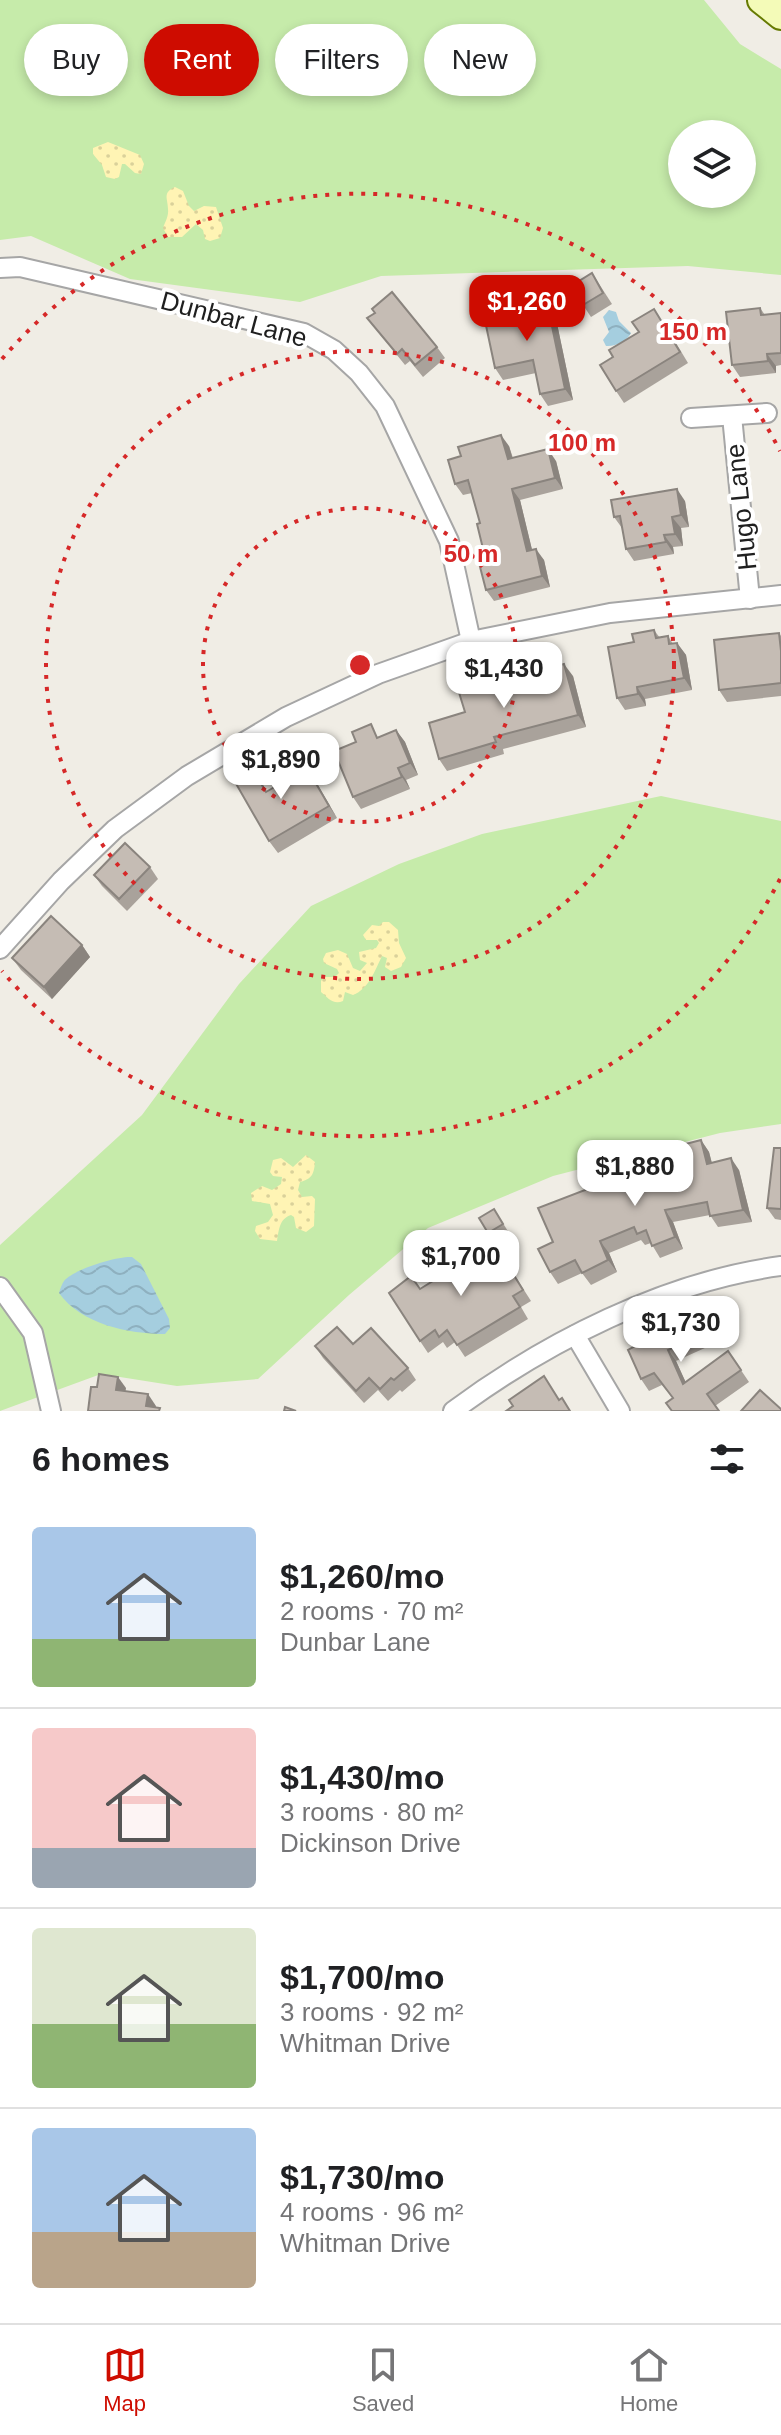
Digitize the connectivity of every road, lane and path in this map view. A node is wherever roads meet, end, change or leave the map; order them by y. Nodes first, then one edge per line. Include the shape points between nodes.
1 (761, 0) edge
2 (781, 16) edge
3 (0, 268) edge
4 (767, 413) dead end
5 (732, 416) junction
6 (691, 418) dead end
7 (781, 595) edge
8 (750, 599) junction
9 (471, 641) junction
10 (0, 949) edge
11 (781, 1266) edge
12 (0, 1287) edge
13 (575, 1335) junction
14 (51, 1411) edge
15 (453, 1411) edge
16 (620, 1411) edge

1 - 2 street
3 - 9 street, Dunbar Lane via 20,267 304,333 334,350 385,406 449,541
4 - 5 street
5 - 6 street
5 - 8 street, Hugo Lane
7 - 8 street
8 - 9 street via 610,613
9 - 10 street via 378,674 286,717 187,776 115,829
11 - 13 street via 742,1271 664,1294
12 - 14 street via 33,1333
13 - 15 street
13 - 16 street

